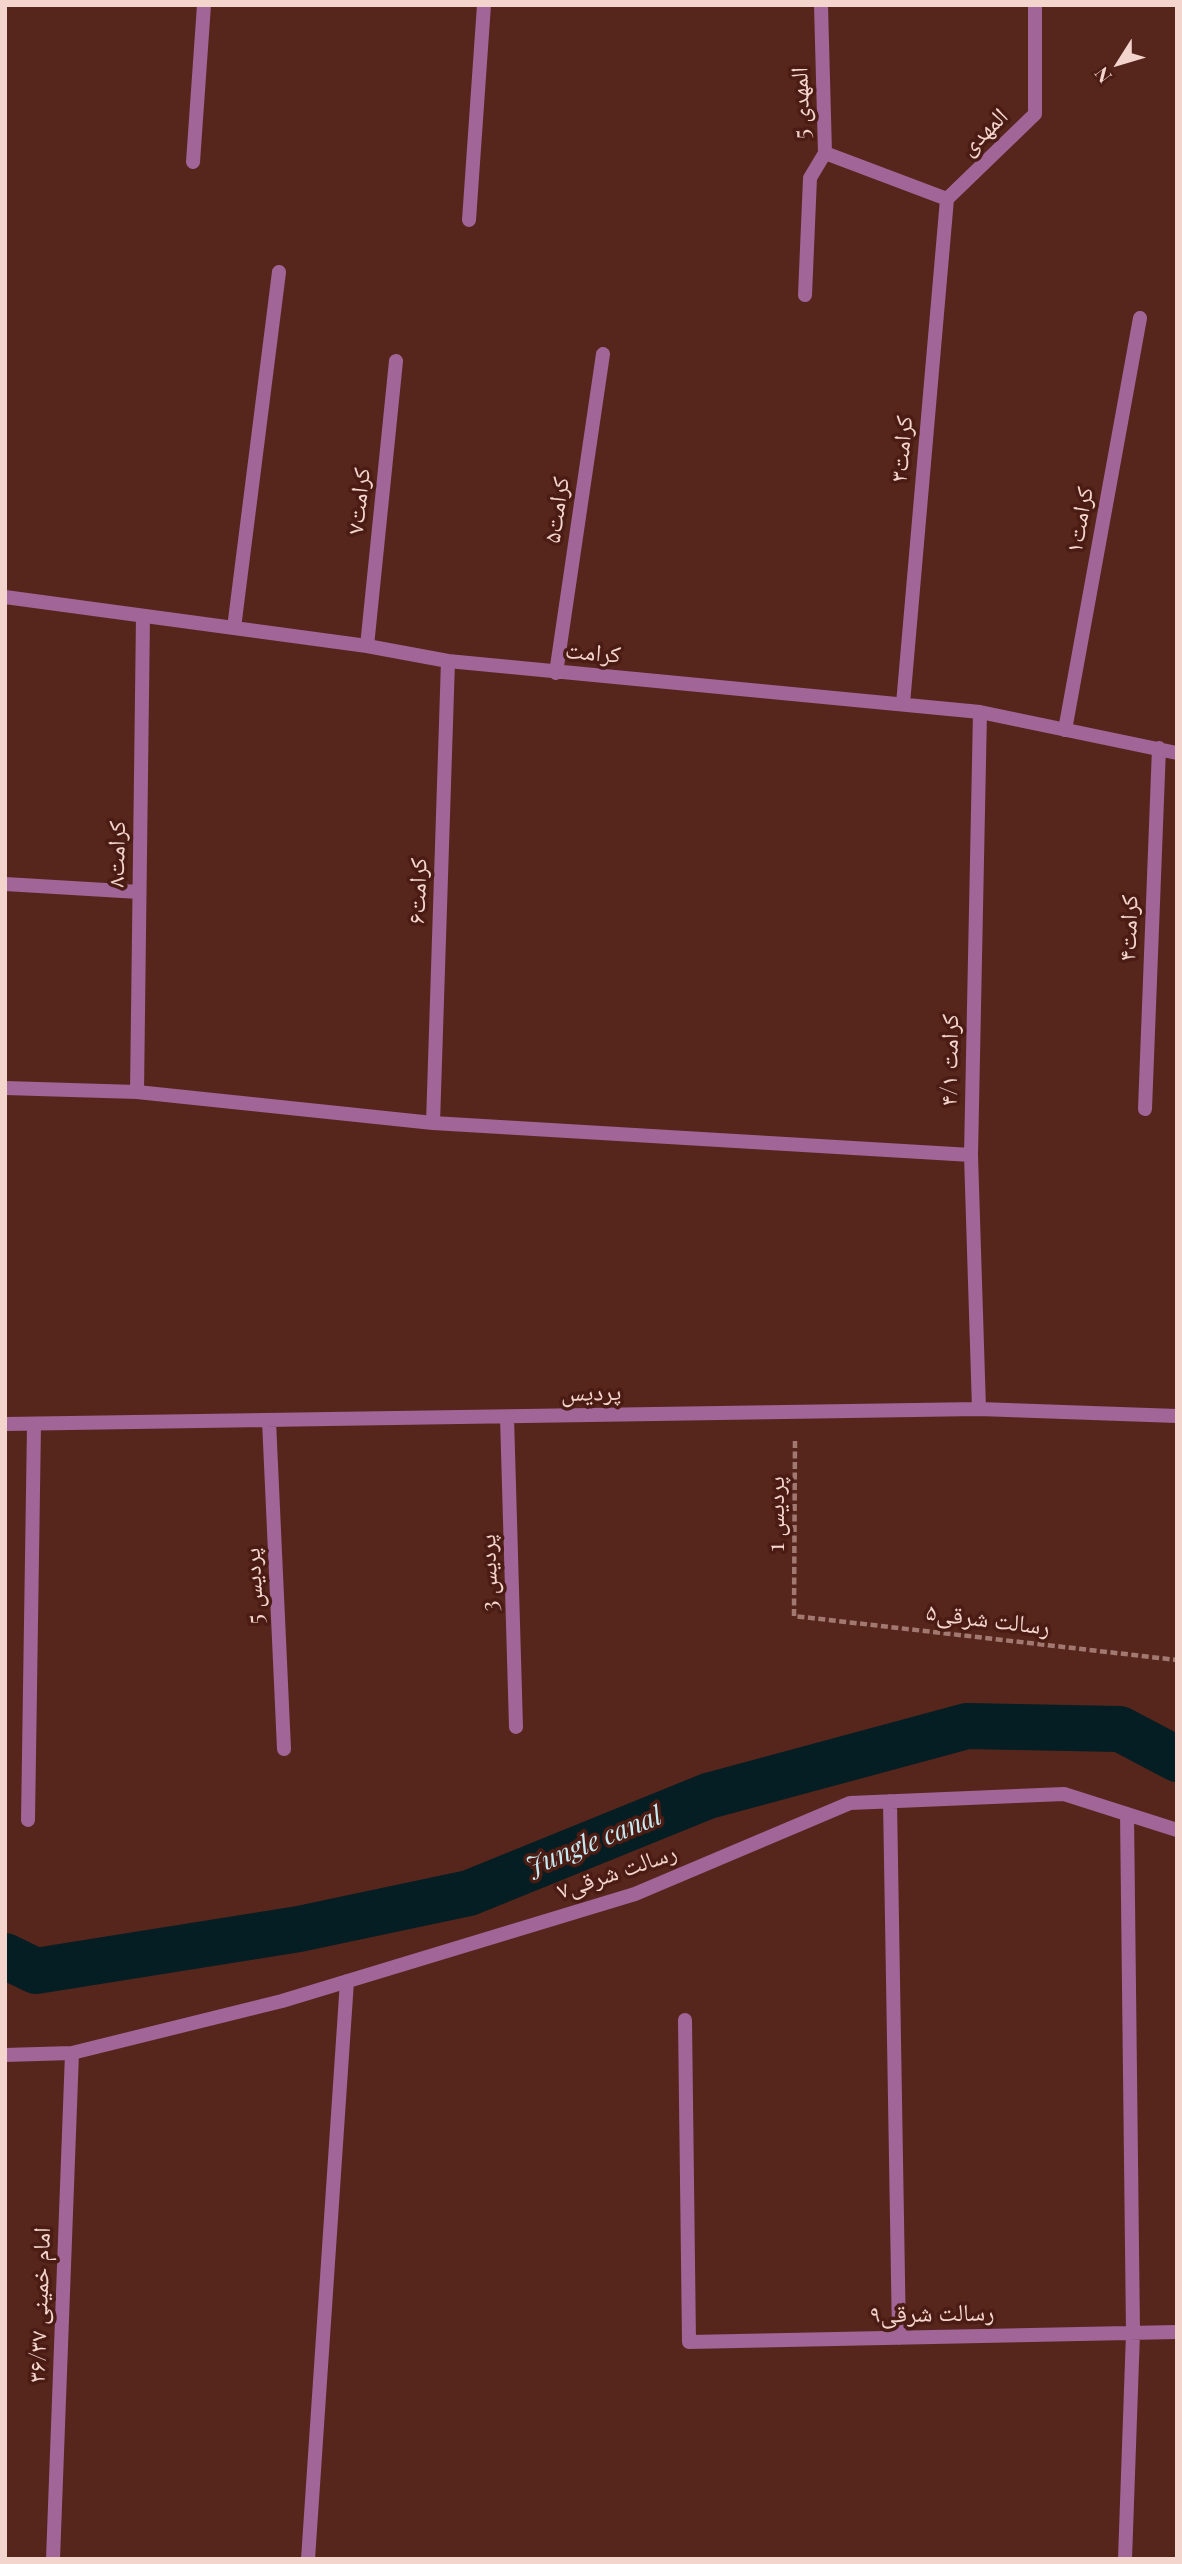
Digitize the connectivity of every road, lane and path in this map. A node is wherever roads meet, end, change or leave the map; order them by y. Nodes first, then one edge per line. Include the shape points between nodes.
1 (204, 5) edge
2 (484, 5) edge
3 (821, 5) edge
4 (1035, 5) edge
5 (825, 153) junction
6 (193, 162) dead end
7 (947, 199) junction
8 (469, 220) dead end
9 (278, 272) dead end
10 (805, 295) dead end
11 (1140, 318) dead end
12 (603, 354) dead end
13 (396, 361) dead end
14 (5, 597) edge
15 (143, 616) junction
16 (234, 628) junction
17 (367, 646) junction
18 (448, 661) junction
19 (556, 673) junction
20 (903, 704) junction
21 (980, 712) junction
22 (1065, 730) junction
23 (1159, 748) junction
24 (1177, 753) edge
25 (5, 884) edge
26 (139, 892) junction
27 (5, 1088) edge
28 (137, 1092) junction
29 (1145, 1109) dead end
30 (433, 1123) junction
31 (971, 1154) junction
32 (979, 1409) junction
33 (795, 1412) junction
34 (1177, 1416) edge
35 (507, 1417) junction
36 (269, 1421) junction
37 (5, 1424) edge
38 (34, 1425) junction
39 (794, 1616) joint
40 (1177, 1660) edge
41 (516, 1727) dead end
42 (284, 1749) dead end
43 (890, 1801) junction
44 (1127, 1814) junction
45 (28, 1820) dead end
46 (1177, 1830) edge
47 (347, 1981) junction
48 (685, 2020) dead end
49 (72, 2053) junction
50 (5, 2055) edge
51 (1177, 2332) edge
52 (1133, 2333) junction
53 (899, 2338) junction
54 (53, 2559) edge
55 (308, 2559) edge
56 (1125, 2559) edge

1 - 6 street
2 - 8 street
3 - 5 street, المهدی 5
4 - 7 street, المهدی via 1035,114
5 - 7 street, المهدی 5
5 - 10 street via 810,178
7 - 20 street, کرامت۳
9 - 16 street
11 - 22 street, کرامت۱
12 - 19 street, کرامت۵
13 - 17 street, کرامت۷
14 - 15 street, کرامت
15 - 16 street, کرامت
15 - 26 street, کرامت۸
16 - 17 street, کرامت
17 - 18 street, کرامت
18 - 19 street, کرامت
18 - 30 street, کرامت۶
19 - 20 street, کرامت
20 - 21 street, کرامت
21 - 22 street, کرامت
21 - 31 street, کرامت ۴/۱
22 - 23 street, کرامت
23 - 24 street, کرامت
23 - 29 street, کرامت۴
25 - 26 street
26 - 28 street, کرامت۸
27 - 28 street
28 - 30 street
30 - 31 street
31 - 32 street, کرامت ۴/۱
32 - 33 street, پردیس
32 - 34 street, پردیس
33 - 35 street, پردیس
33 - 39 path, پردیس 1
35 - 36 street, پردیس
35 - 41 street, پردیس 3
36 - 38 street, پردیس
36 - 42 street, پردیس 5
37 - 38 street, پردیس
38 - 45 street
39 - 40 path, رسالت شرقی۵
43 - 44 street, رسالت شرقی۷ via 1064,1794
43 - 47 street, رسالت شرقی۷ via 850,1803 635,1894
43 - 53 street
44 - 46 street, رسالت شرقی۷
44 - 52 street
47 - 49 street, رسالت شرقی۷
47 - 55 street
48 - 53 street, رسالت شرقی۹ via 689,2343
49 - 50 street, رسالت شرقی۷
49 - 54 street, امام خمینی ۳۶/۳۷
51 - 52 street, رسالت شرقی۹
52 - 53 street, رسالت شرقی۹
52 - 56 street

